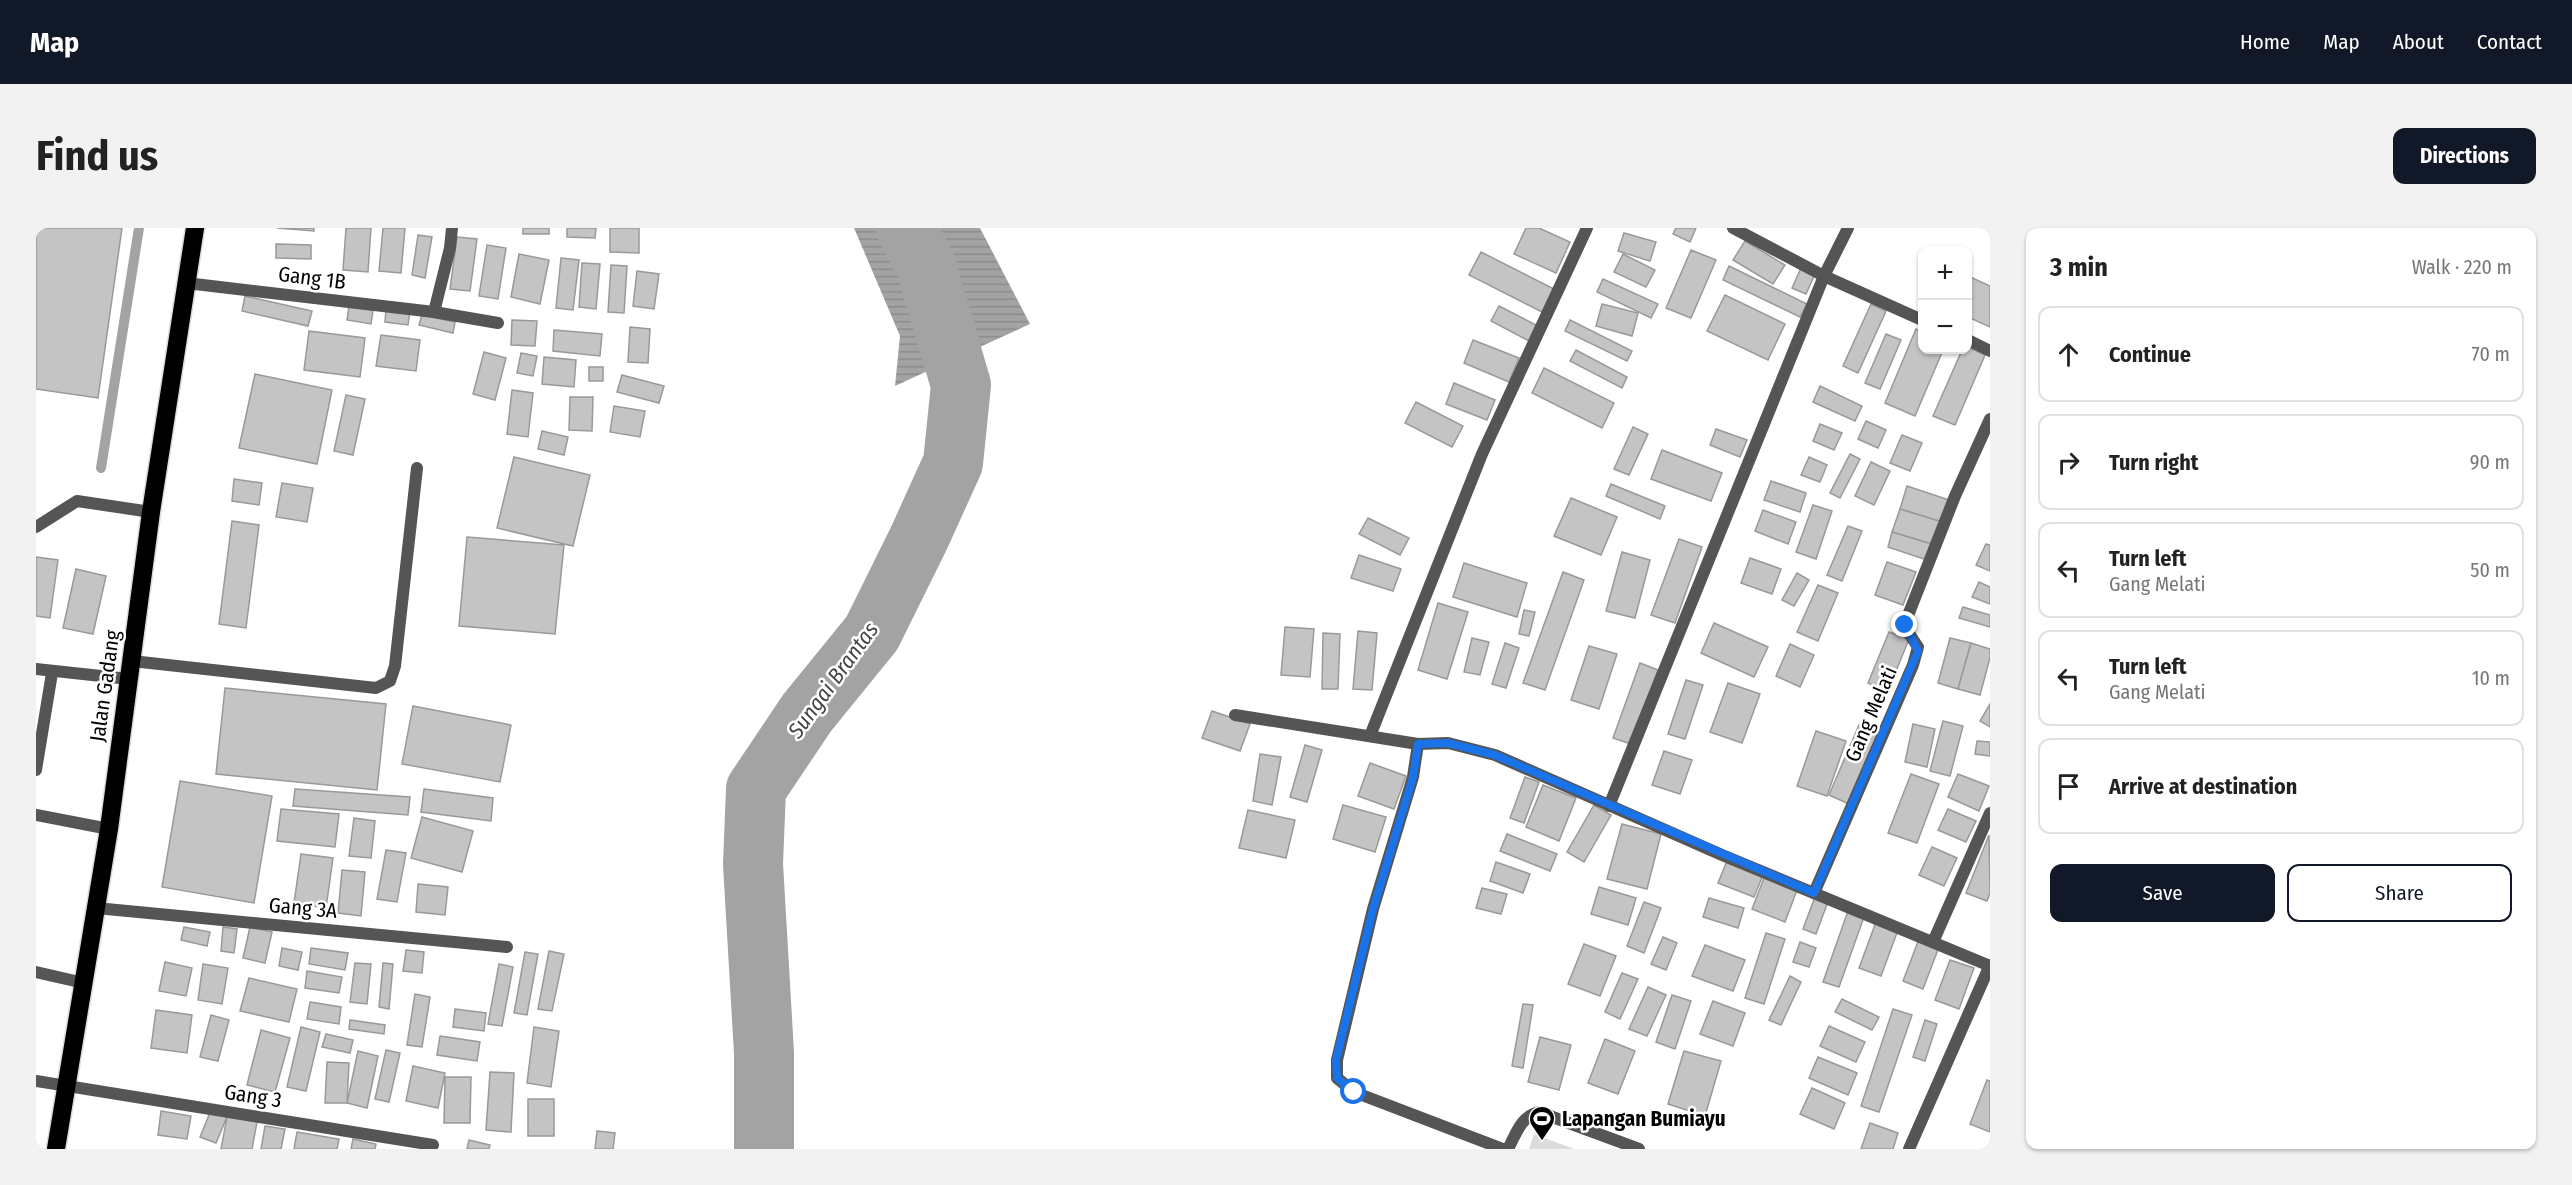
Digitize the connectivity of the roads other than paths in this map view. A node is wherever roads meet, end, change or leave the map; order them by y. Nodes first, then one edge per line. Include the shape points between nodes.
1 (195, 228) edge
2 (452, 228) edge
3 (1587, 228) edge
4 (1733, 228) edge
5 (1848, 228) edge
6 (1824, 276) junction
7 (186, 283) junction
8 (434, 312) junction
9 (1918, 318) edge
10 (498, 323) dead end
11 (1972, 342) edge
12 (1990, 351) edge
13 (1990, 418) edge
14 (417, 468) dead end
15 (152, 512) junction
16 (36, 527) edge
17 (132, 660) junction
18 (36, 669) edge
19 (52, 673) junction
20 (129, 679) junction
21 (1235, 715) dead end
22 (1370, 736) junction
23 (1418, 744) junction
24 (36, 770) edge
25 (1609, 806) junction
26 (1990, 813) edge
27 (36, 815) edge
28 (109, 829) junction
29 (1814, 893) junction
30 (96, 908) junction
31 (1933, 942) junction
32 (507, 947) dead end
33 (1990, 965) edge
34 (36, 972) edge
35 (84, 983) junction
36 (36, 1081) edge
37 (65, 1086) junction
38 (433, 1146) dead end
39 (56, 1149) edge
40 (1503, 1149) edge
41 (1508, 1149) edge
42 (1639, 1149) edge
43 (1909, 1149) edge

1 - 7 highway, Jalan Gadang
2 - 8 street
3 - 22 street via 1482,454
4 - 6 street
5 - 6 street
6 - 9 street
6 - 25 street
7 - 8 street, Gang 1B
7 - 15 highway, Jalan Gadang
8 - 10 street, Gang 1B
11 - 12 street
13 - 29 street, Gang Melati via 1907,618 1906,629 1918,647 1913,665
14 - 17 street via 395,666 390,681 376,688
15 - 16 street via 77,501
15 - 17 highway, Jalan Gadang
17 - 20 highway, Jalan Gadang
18 - 19 street
19 - 20 street
19 - 24 street
20 - 28 highway, Jalan Gadang
21 - 22 street
22 - 23 street
23 - 25 street via 1448,743 1495,755
23 - 40 street via 1413,777 1336,1060 1337,1078 1354,1092
25 - 29 street
26 - 31 street
27 - 28 street
28 - 30 highway, Jalan Gadang
29 - 31 street
30 - 32 street, Gang 3A
30 - 35 highway, Jalan Gadang
31 - 33 street
33 - 43 street
34 - 35 street
35 - 37 highway, Jalan Gadang
36 - 37 street, Gang 3
37 - 38 street, Gang 3
37 - 39 highway, Jalan Gadang
41 - 42 street via 1522,1122 1539,1112

